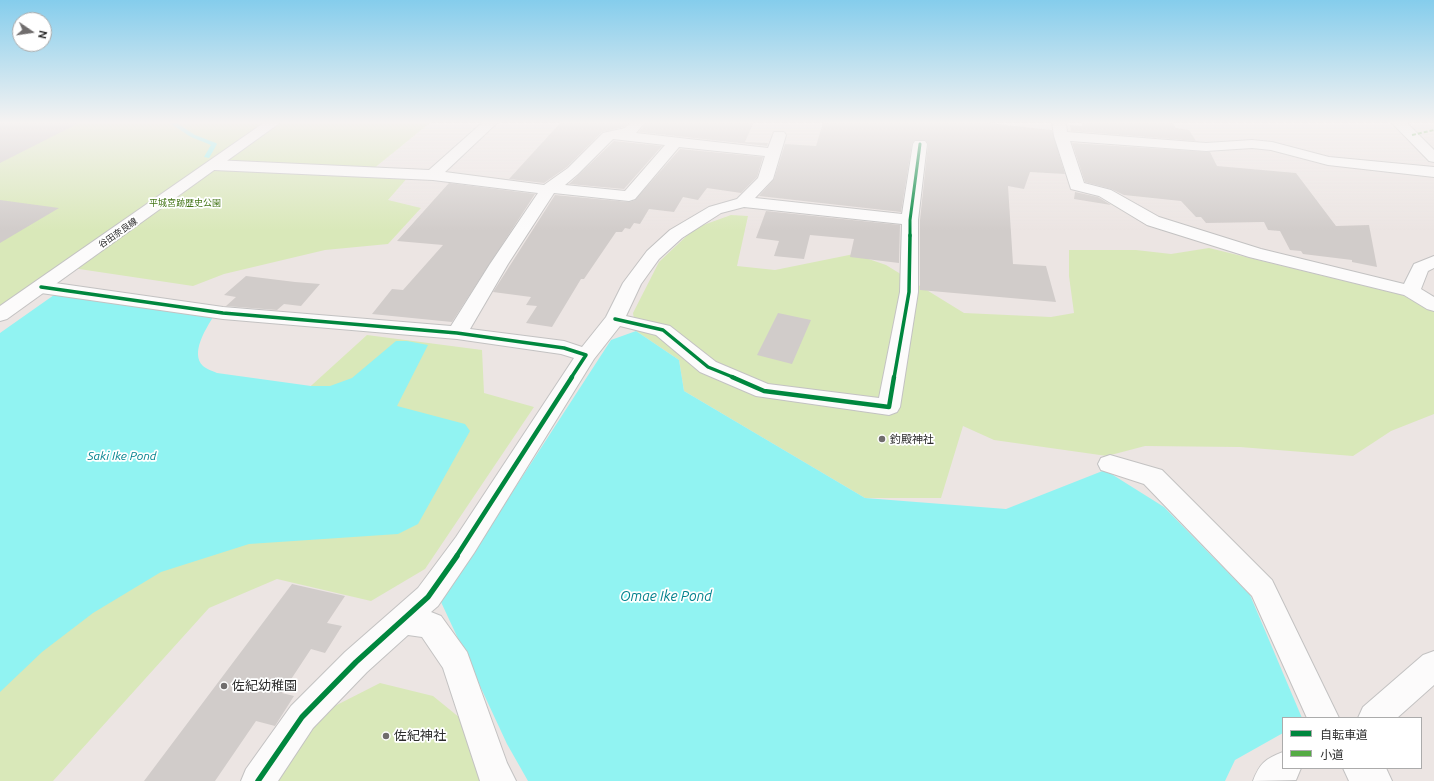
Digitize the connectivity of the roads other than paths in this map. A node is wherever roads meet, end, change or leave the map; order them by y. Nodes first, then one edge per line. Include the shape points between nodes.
1 (223, 158) edge
2 (452, 158) edge
3 (586, 158) edge
4 (661, 158) edge
5 (772, 158) edge
6 (918, 158) edge
7 (1069, 158) edge
8 (1318, 158) edge
9 (214, 165) junction
10 (1434, 172) edge
11 (433, 176) junction
12 (549, 189) junction
13 (743, 202) junction
14 (910, 220) junction
15 (1434, 261) edge
16 (41, 287) junction
17 (1411, 292) junction
18 (1434, 305) edge
19 (0, 315) edge
20 (615, 319) junction
21 (457, 333) junction
22 (586, 355) junction
23 (1110, 464) dead end
24 (404, 621) junction
25 (1434, 665) edge
26 (1323, 717) edge
27 (1375, 717) edge
28 (1282, 769) edge
29 (1361, 769) edge
30 (258, 781) edge
31 (499, 781) edge
32 (1270, 781) edge
33 (1375, 781) edge

1 - 9 street, 谷田奈良線
2 - 11 street
3 - 12 street
4 - 12 street via 629,196
5 - 13 street via 765,179
6 - 14 street
7 - 17 street via 1077,186 1105,193 1153,221 1256,253
8 - 10 street
9 - 11 street
9 - 16 street, 谷田奈良線
11 - 12 street
12 - 21 street
13 - 14 street
13 - 20 street via 715,210 676,234 653,255 632,283
14 - 20 street via 909,292 889,407 764,391 708,367 663,330
15 - 17 street via 1420,268
16 - 19 street, 谷田奈良線
16 - 21 street via 223,313
17 - 18 street
20 - 22 street
21 - 22 street via 564,348
22 - 24 street via 465,545 428,597
23 - 26 street via 1153,477 1262,588
24 - 30 street via 356,662 302,717
24 - 31 street via 431,625 456,662
25 - 27 street
28 - 32 street
29 - 33 street

